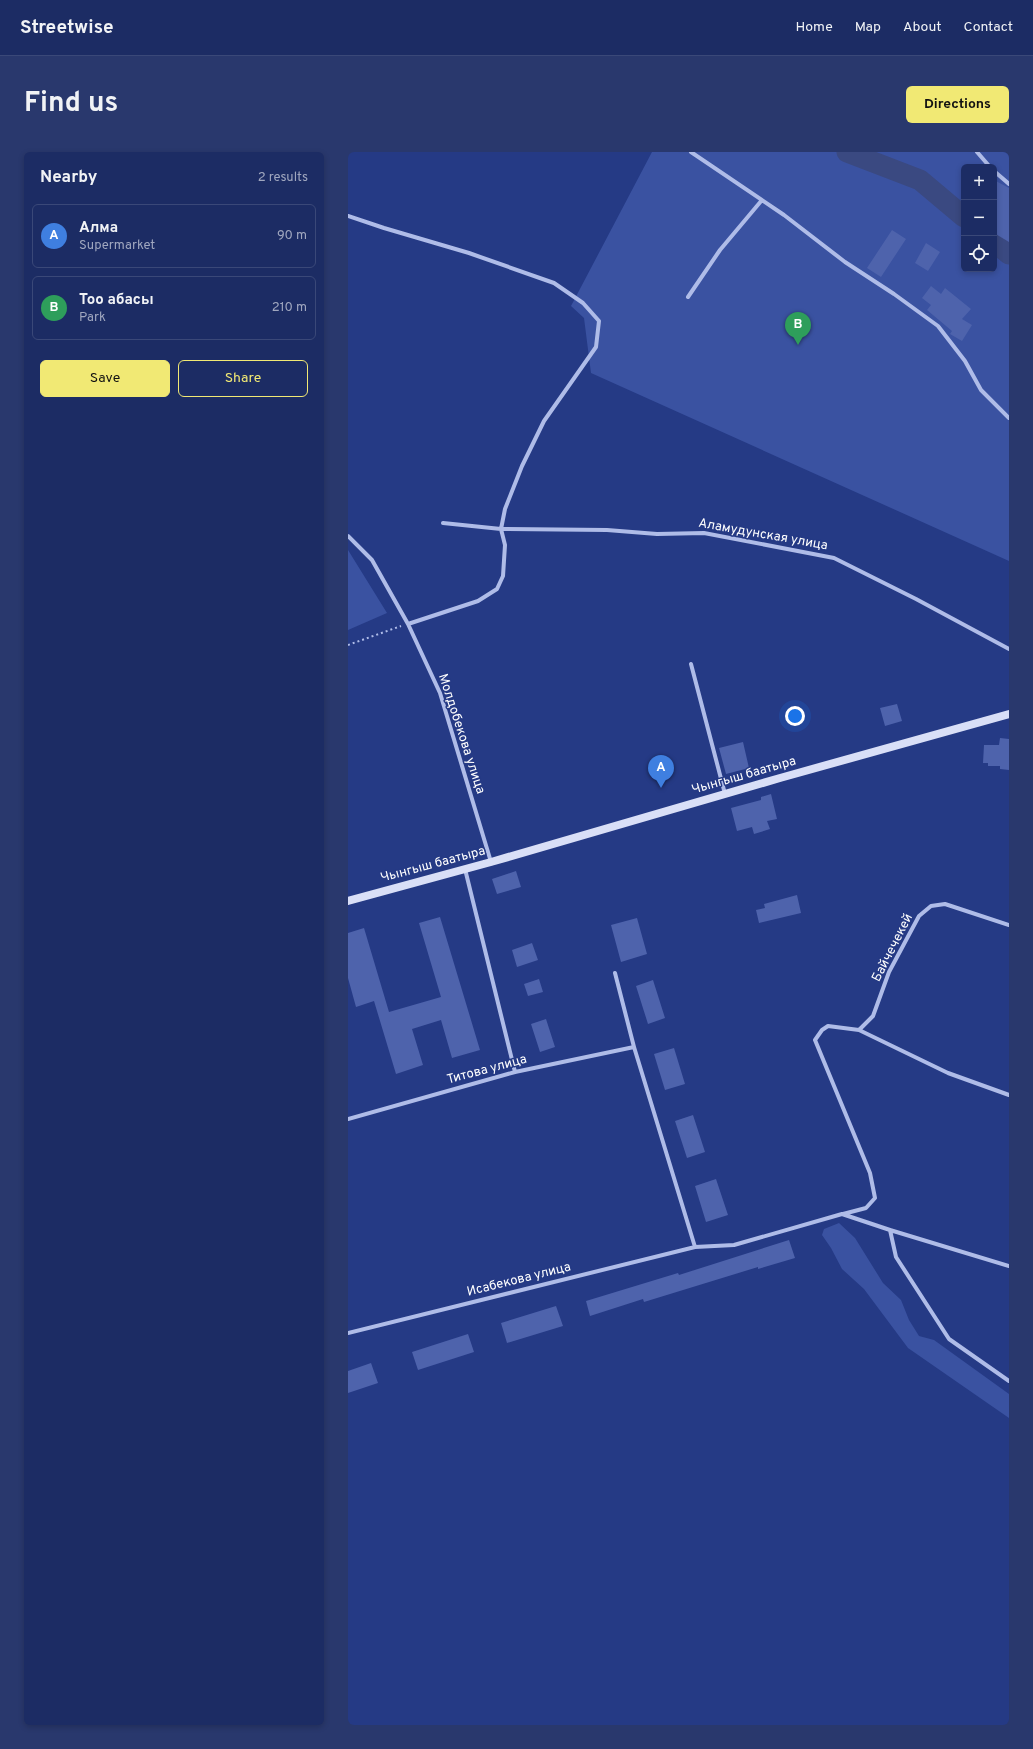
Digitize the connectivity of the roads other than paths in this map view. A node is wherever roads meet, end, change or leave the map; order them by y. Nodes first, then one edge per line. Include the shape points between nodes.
1 (691, 152) edge
2 (977, 152) edge
3 (987, 164) edge
4 (997, 174) edge
5 (1009, 184) edge
6 (762, 200) junction
7 (348, 216) edge
8 (688, 297) dead end
9 (1009, 418) edge
10 (443, 523) dead end
11 (501, 530) junction
12 (348, 536) edge
13 (408, 624) junction
14 (1009, 649) edge
15 (691, 664) dead end
16 (1009, 714) edge
17 (725, 794) junction
18 (491, 862) junction
19 (465, 868) junction
20 (348, 901) edge
21 (1009, 925) edge
22 (615, 973) dead end
23 (859, 1030) junction
24 (634, 1047) junction
25 (515, 1072) junction
26 (1009, 1095) edge
27 (348, 1119) edge
28 (842, 1214) junction
29 (890, 1230) junction
30 (695, 1247) junction
31 (1009, 1266) edge
32 (348, 1332) edge
33 (1009, 1381) edge

1 - 6 street
2 - 3 street
4 - 5 street
6 - 8 street via 720,250
6 - 9 street via 845,262 938,326 965,361 981,390
7 - 11 street via 469,253 554,283 583,303 599,321 596,347 544,421 505,508
10 - 11 street, Аламудунская улица
11 - 13 street via 505,545 503,576 497,589 478,601
11 - 14 street, Аламудунская улица via 704,533 834,558
12 - 13 street, Молдобекова улица via 372,560
13 - 18 street, Молдобекова улица via 440,693
15 - 17 street
16 - 17 main road, Чынгыш баатыра
17 - 18 main road, Чынгыш баатыра
18 - 19 main road, Чынгыш баатыра
19 - 20 main road, Чынгыш баатыра
19 - 25 street
21 - 23 street, Байчечекей via 945,904 931,906 919,916 889,972 873,1016
22 - 24 street
23 - 26 street via 948,1073
23 - 28 street, Исабекова улица via 828,1026 815,1040 870,1173 875,1198 866,1208
24 - 25 street, Титова улица
24 - 30 street
25 - 27 street, Титова улица
28 - 29 street
28 - 30 street, Исабекова улица via 734,1245
29 - 31 street
29 - 33 street via 896,1257 949,1339
30 - 32 street, Исабекова улица

